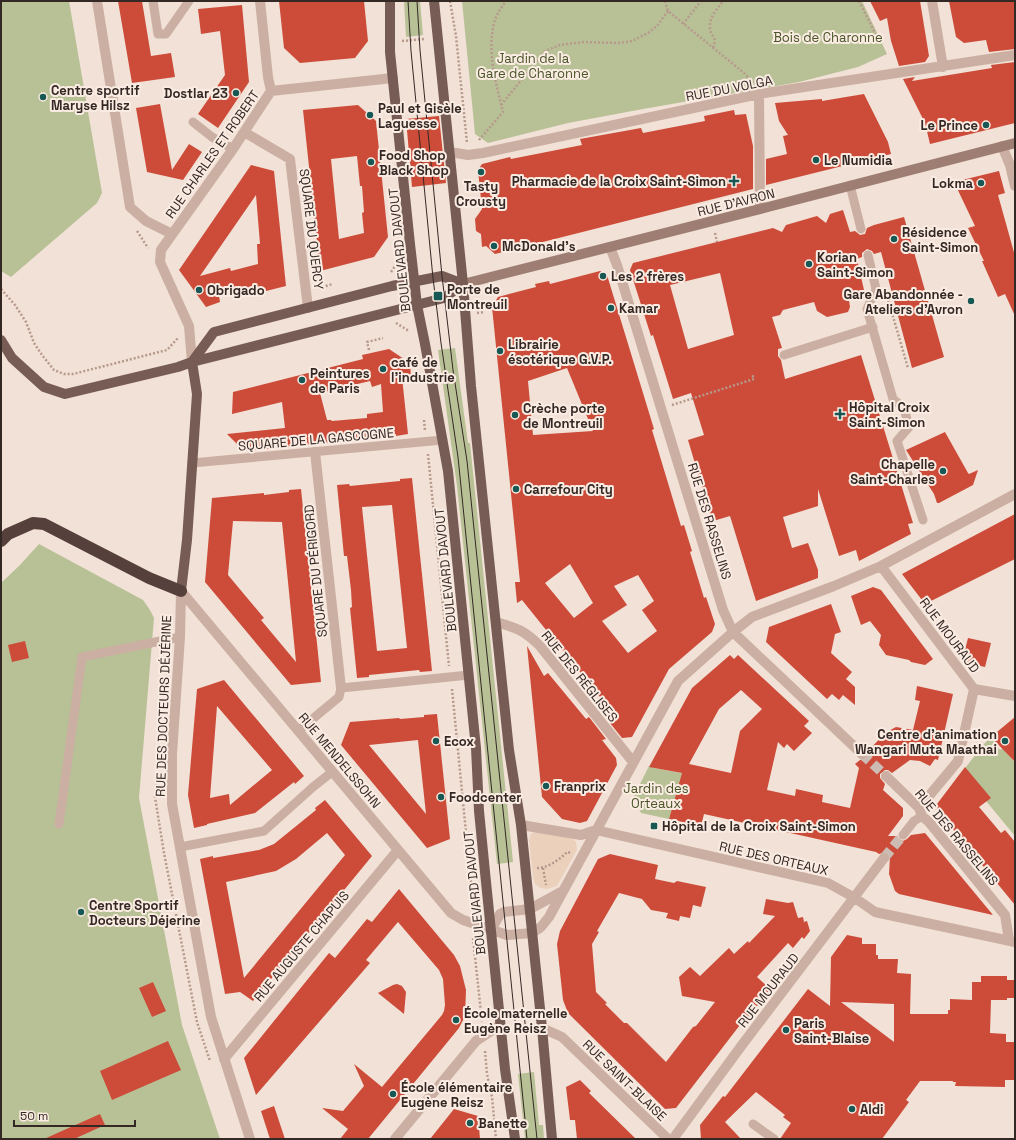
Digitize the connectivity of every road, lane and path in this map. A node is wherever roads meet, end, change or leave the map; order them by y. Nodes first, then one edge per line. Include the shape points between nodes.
1 (97, 1) edge
2 (153, 1) edge
3 (188, 1) edge
4 (260, 1) edge
5 (390, 1) edge
6 (434, 1) edge
7 (450, 1) edge
8 (506, 1) edge
9 (665, 1) edge
10 (701, 1) edge
11 (723, 1) edge
12 (859, 1) edge
13 (932, 1) edge
14 (668, 11) junction
15 (683, 24) junction
16 (876, 36) dead end
17 (432, 38) dead end
18 (397, 41) dead end
19 (714, 48) junction
20 (1015, 55) edge
21 (943, 67) junction
22 (393, 78) junction
23 (271, 91) junction
24 (759, 94) junction
25 (501, 105) junction
26 (193, 122) dead end
27 (244, 132) junction
28 (481, 138) dead end
29 (1015, 143) edge
30 (1002, 146) junction
31 (233, 149) junction
32 (450, 152) junction
33 (468, 155) junction
34 (850, 185) junction
35 (1015, 186) edge
36 (130, 207) junction
37 (760, 209) junction
38 (861, 229) dead end
39 (172, 234) junction
40 (716, 237) dead end
41 (717, 242) dead end
42 (610, 247) junction
43 (868, 256) dead end
44 (160, 262) junction
45 (414, 282) junction
46 (333, 284) dead end
47 (464, 284) junction
48 (319, 287) dead end
49 (1, 289) edge
50 (876, 289) junction
51 (417, 306) junction
52 (308, 308) junction
53 (396, 318) dead end
54 (189, 326) junction
55 (873, 327) junction
56 (411, 332) dead end
57 (382, 338) dead end
58 (1, 340) edge
59 (369, 350) dead end
60 (784, 355) dead end
61 (192, 362) junction
62 (908, 368) dead end
63 (752, 374) dead end
64 (662, 408) junction
65 (424, 419) dead end
66 (443, 440) junction
67 (426, 442) junction
68 (316, 452) junction
69 (192, 464) junction
70 (1015, 494) edge
71 (923, 520) dead end
72 (1, 541) edge
73 (881, 566) junction
74 (181, 591) junction
75 (496, 622) junction
76 (733, 632) junction
77 (180, 637) junction
78 (469, 675) junction
79 (451, 677) junction
80 (340, 688) junction
81 (974, 690) junction
82 (1015, 696) edge
83 (298, 731) junction
84 (862, 754) tunnel mouth
85 (633, 762) junction
86 (332, 772) junction
87 (886, 776) tunnel mouth
88 (920, 812) junction
89 (59, 824) dead end
90 (521, 825) junction
91 (596, 830) junction
92 (903, 835) tunnel mouth
93 (180, 847) junction
94 (398, 850) junction
95 (575, 853) dead end
96 (884, 858) tunnel mouth
97 (532, 868) dead end
98 (543, 868) junction
99 (547, 889) dead end
100 (564, 890) junction
101 (855, 898) junction
102 (471, 905) dead end
103 (530, 909) junction
104 (491, 930) junction
105 (532, 933) junction
106 (473, 935) dead end
107 (1012, 941) edge
108 (482, 1022) dead end
109 (500, 1025) junction
110 (542, 1028) junction
111 (485, 1048) dead end
112 (224, 1059) junction
113 (753, 1124) dead end
114 (250, 1139) edge
115 (394, 1139) edge
116 (496, 1139) edge
117 (516, 1139) edge
118 (552, 1139) edge
119 (668, 1139) edge
120 (673, 1139) edge
121 (774, 1139) edge

1 - 36 street
2 - 3 lane via 158,34 166,34
4 - 23 street
5 - 22 main road, BOULEVARD DAVOUT
6 - 32 main road
7 - 33 path
8 - 25 path via 494,22 492,38 496,87
9 - 14 path
10 - 15 path
11 - 19 path via 711,21 710,28 716,43
12 - 16 path
13 - 21 street
14 - 15 path
14 - 25 path via 657,26 632,41 583,42 560,45 545,51
15 - 19 path
17 - 18 path
19 - 24 path via 744,73
20 - 21 street, RUE DU VOLGA
21 - 24 street, RUE DU VOLGA
22 - 23 street, RUE CHARLES ET ROBERT
22 - 45 main road, BOULEVARD DAVOUT
23 - 27 street, RUE CHARLES ET ROBERT
24 - 33 street, RUE DU VOLGA
24 - 37 street
25 - 28 path via 503,112
26 - 31 lane
27 - 31 street, RUE CHARLES ET ROBERT
27 - 52 street, SQUARE DU QUERCY via 290,159
29 - 30 street, RUE D'AVRON
30 - 34 street, RUE D'AVRON
30 - 35 street
31 - 39 street, RUE CHARLES ET ROBERT
32 - 33 street, RUE DU VOLGA
32 - 47 main road
34 - 37 street, RUE D'AVRON
34 - 38 lane
36 - 39 street via 146,221
36 - 44 path via 138,233
37 - 42 street, RUE D'AVRON
39 - 44 street, RUE CHARLES ET ROBERT via 161,250
40 - 41 path
42 - 47 street, RUE D'AVRON
42 - 64 street, RUE DES RASSELINS
43 - 50 lane
44 - 54 street
45 - 47 main road via 442,276
45 - 51 main road, BOULEVARD DAVOUT
45 - 52 main road
46 - 48 path
47 - 51 main road via 444,298
47 - 75 main road via 471,386
49 - 54 path via 26,322 42,355 54,370 64,374 73,374 167,350
50 - 55 lane via 867,309
50 - 62 path via 884,287
51 - 61 main road
51 - 66 main road, BOULEVARD DAVOUT
52 - 61 main road via 214,332
53 - 56 path, BOULEVARD DAVOUT via 396,323
54 - 61 street
55 - 60 lane
55 - 71 lane via 893,399 904,408 906,414 909,427 897,441
57 - 59 path via 367,342
58 - 61 main road via 12,358 44,388 65,394
61 - 69 main road, RUE DES DOCTEURS DÉJÉRINE via 197,394
63 - 64 path via 754,379
64 - 76 street, RUE DES RASSELINS via 723,610
65 - 67 path, BOULEVARD DAVOUT
66 - 67 lane, SQUARE DE LA GASCOGNE
66 - 78 main road, BOULEVARD DAVOUT
67 - 68 lane, SQUARE DE LA GASCOGNE
67 - 79 path, BOULEVARD DAVOUT
68 - 69 lane, SQUARE DE LA GASCOGNE
68 - 80 street, SQUARE DU PÉRIGORD
69 - 74 main road, RUE DES DOCTEURS DÉJÉRINE
70 - 73 street
72 - 74 highway via 8,534 33,523 44,524 148,578
73 - 76 street via 752,618
73 - 81 street, RUE MOURAUD
74 - 77 street, RUE DES DOCTEURS DÉJÉRINE
74 - 83 street, RUE MENDELSSOHN
75 - 85 street, RUE DES RÉGLISES via 528,634 540,646
75 - 90 main road
76 - 84 street, RUE DES RASSELINS
76 - 85 street via 678,680
77 - 89 lane via 82,657
77 - 93 street, RUE DES DOCTEURS DÉJÉRINE via 171,784
78 - 79 lane
78 - 104 main road, BOULEVARD DAVOUT
79 - 80 lane
79 - 102 path, BOULEVARD DAVOUT via 471,879
80 - 83 lane via 339,697
81 - 82 street
81 - 88 street, RUE MOURAUD via 958,761
83 - 86 street, RUE MENDELSSOHN
85 - 91 street
86 - 93 lane via 264,831
86 - 94 street, RUE MENDELSSOHN
87 - 88 street, RUE DES RASSELINS
88 - 92 lane, RUE MOURAUD
88 - 107 street, RUE DES RASSELINS via 1005,915
90 - 91 street, RUE DES ORTEAUX via 581,835
90 - 103 main road
91 - 100 street
91 - 101 street, RUE DES ORTEAUX via 828,883
93 - 112 street, RUE DES DOCTEURS DÉJÉRINE via 211,1017
94 - 104 street, RUE MENDELSSOHN via 450,912 463,920
94 - 112 street, RUE AUGUSTE CHAPUIS
95 - 98 path via 567,852
96 - 101 street, RUE MOURAUD
97 - 98 path
98 - 99 path
100 - 103 street
100 - 105 street via 541,928
101 - 107 street, RUE DES ORTEAUX via 875,912
101 - 120 street, RUE MOURAUD
103 - 104 street via 500,914
103 - 105 main road
104 - 105 street, RUE MENDELSSOHN via 507,936
104 - 109 main road, BOULEVARD DAVOUT
105 - 110 main road
106 - 108 path, BOULEVARD DAVOUT
109 - 115 street via 476,1041
109 - 117 main road, BOULEVARD DAVOUT
110 - 118 main road
110 - 119 street, RUE SAINT-BLAISE via 562,1038
111 - 116 path
112 - 114 street, RUE DES DOCTEURS DÉJÉRINE
113 - 121 lane

